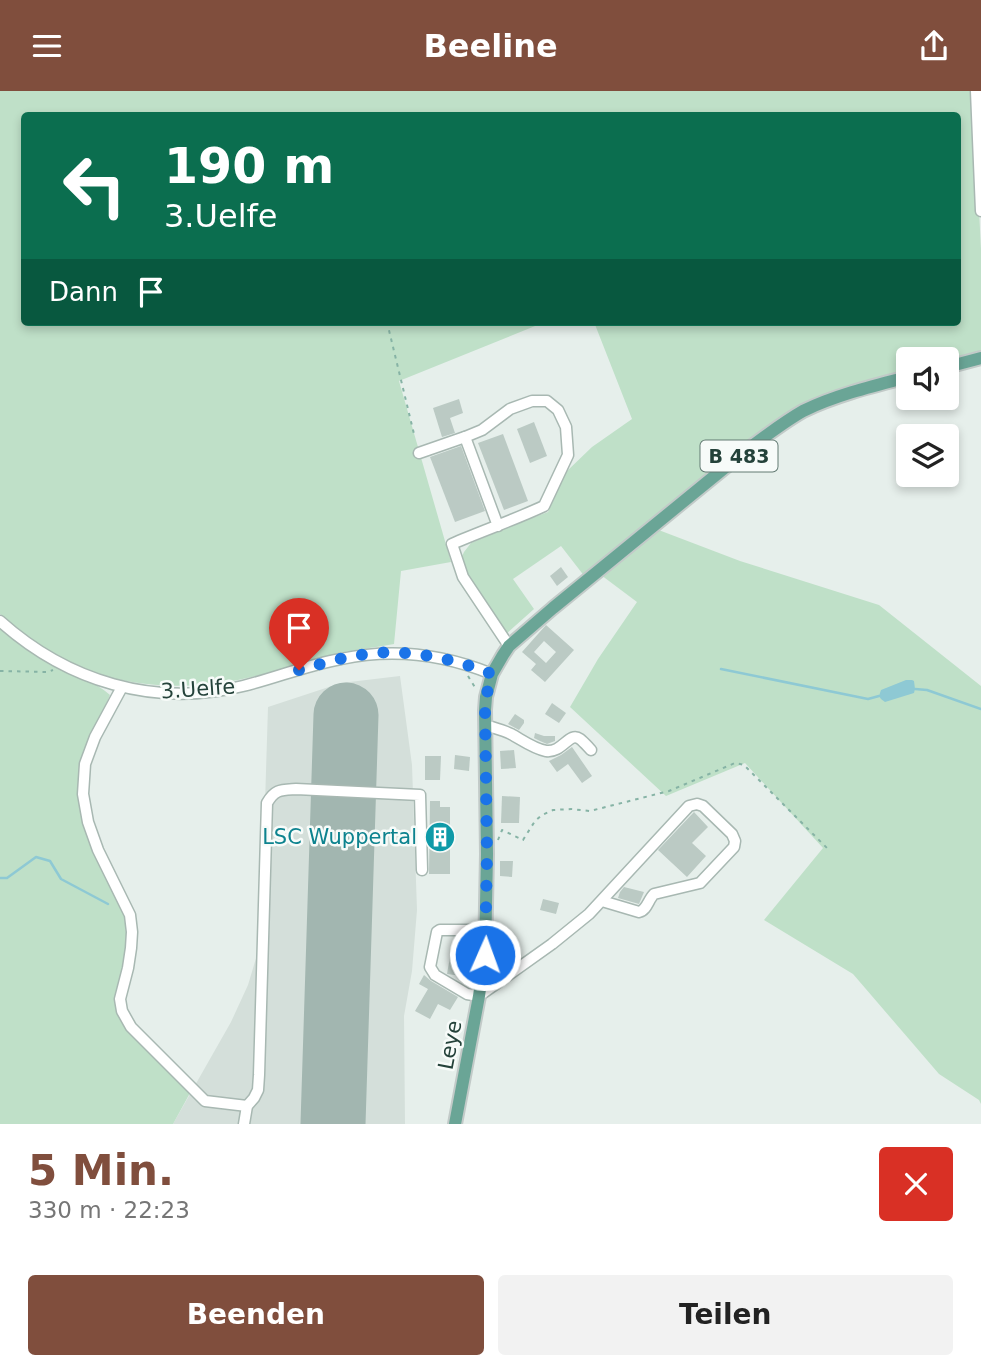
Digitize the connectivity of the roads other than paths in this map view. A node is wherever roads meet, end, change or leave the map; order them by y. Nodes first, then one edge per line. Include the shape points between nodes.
1 (976, 91) edge
2 (981, 211) edge
3 (981, 358) edge
4 (959, 364) edge
5 (896, 381) edge
6 (465, 437) junction
7 (419, 453) dead end
8 (498, 526) junction
9 (0, 621) edge
10 (509, 646) junction
11 (492, 674) junction
12 (122, 687) junction
13 (485, 725) junction
14 (592, 750) dead end
15 (422, 870) dead end
16 (602, 901) junction
17 (486, 930) junction
18 (479, 996) junction
19 (247, 1106) junction
20 (244, 1124) edge
21 (455, 1124) edge

1 - 2 street
3 - 4 main road
5 - 10 main road, B 483 via 830,400 777,428
6 - 7 street
6 - 8 street
6 - 8 street via 532,401 547,401 558,410 566,427 568,455 544,506
8 - 10 street via 452,544 463,577
9 - 12 street, 3.Uelfe via 57,663
10 - 11 main road, B 483
11 - 12 street, 3.Uelfe via 431,656 375,653 214,691 174,693
11 - 13 main road, B 483
12 - 19 street via 85,764 83,794 98,850 130,915 131,948 120,999 122,1011 131,1027 205,1101
13 - 14 street via 543,751 562,747 574,736
13 - 17 main road, B 483
15 - 19 street via 420,796 296,789 272,794 267,803 258,1090
16 - 16 street via 639,912 654,894 700,883 734,848 732,834 703,806 689,806
16 - 18 street
17 - 18 main road, Leye / B 483
17 - 18 street via 440,930 430,967 435,975 467,994
18 - 21 main road, Leye / B 483
19 - 20 street

